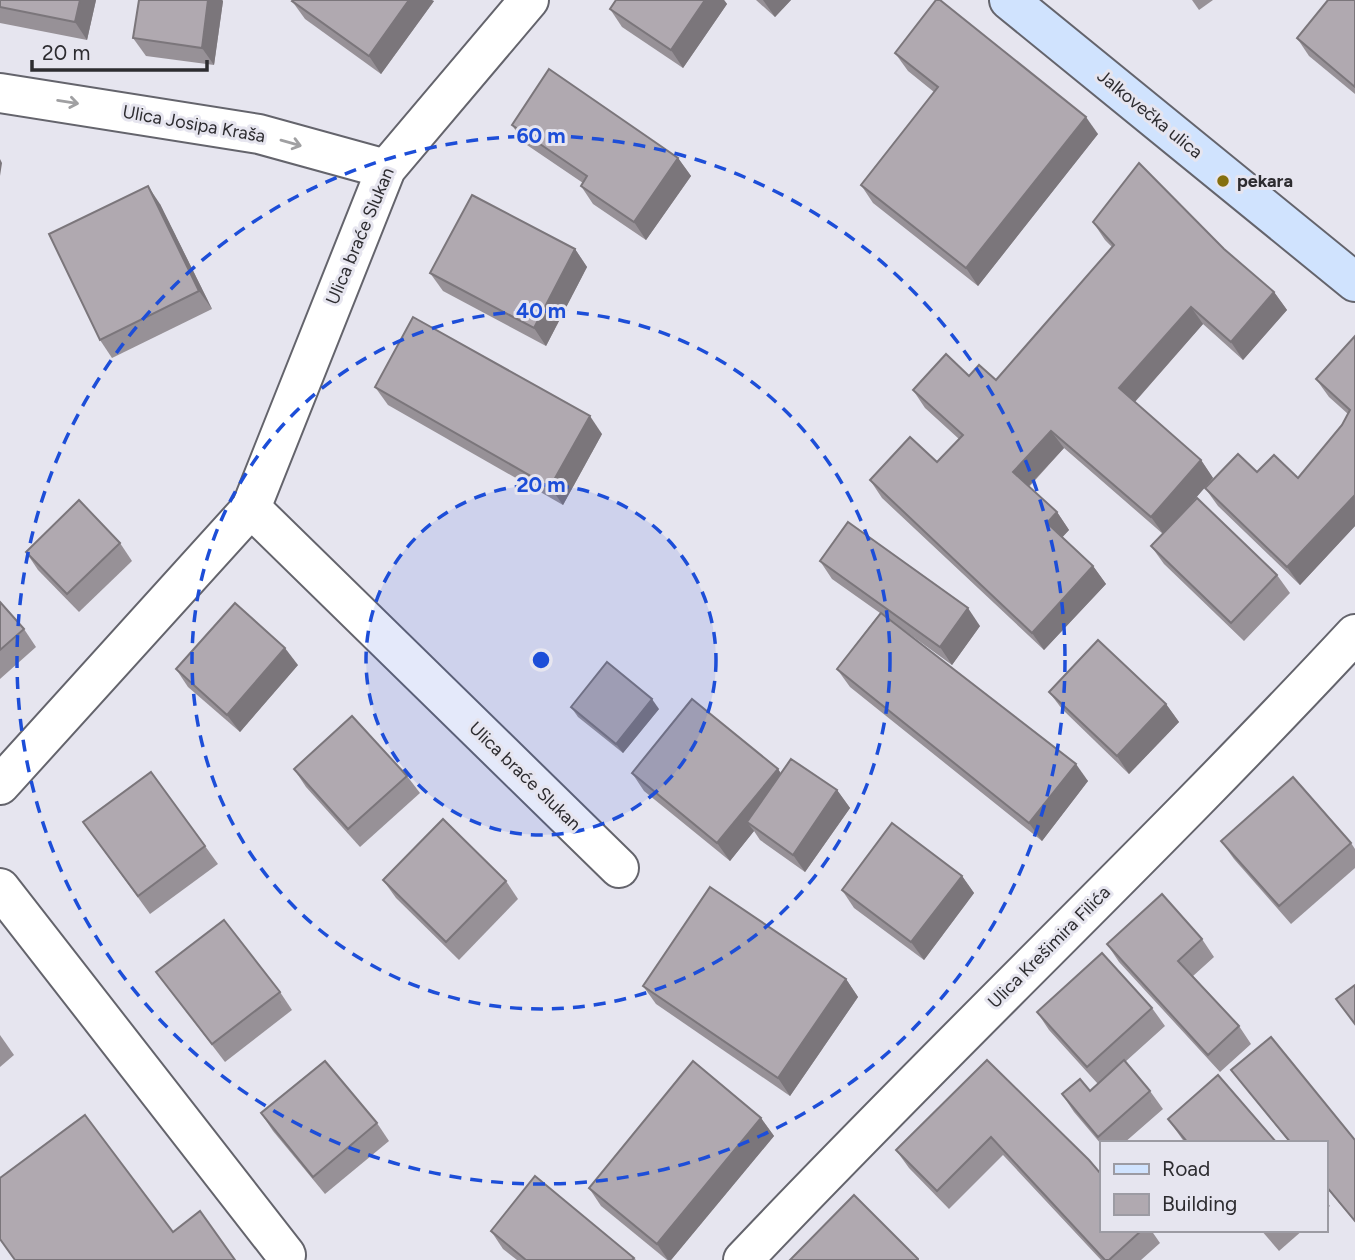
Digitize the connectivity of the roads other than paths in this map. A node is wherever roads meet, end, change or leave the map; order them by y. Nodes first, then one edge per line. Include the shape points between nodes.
1 (528, 0) edge
2 (1009, 0) edge
3 (0, 93) edge
4 (386, 169) junction
5 (1355, 282) edge
6 (251, 508) junction
7 (1355, 634) edge
8 (0, 785) edge
9 (619, 868) dead end
10 (0, 888) edge
11 (286, 1255) dead end
12 (743, 1260) edge

1 - 4 street, Ulica braće Slukan
2 - 5 main road, Jalkovečka ulica
3 -> 4 street, Ulica Josipa Kraša via 259,134
4 - 6 street, Ulica braće Slukan
6 - 8 street, Ulica braće Slukan
6 - 9 street, Ulica braće Slukan
7 - 12 street, Ulica Krešimira Filića
10 - 11 street

